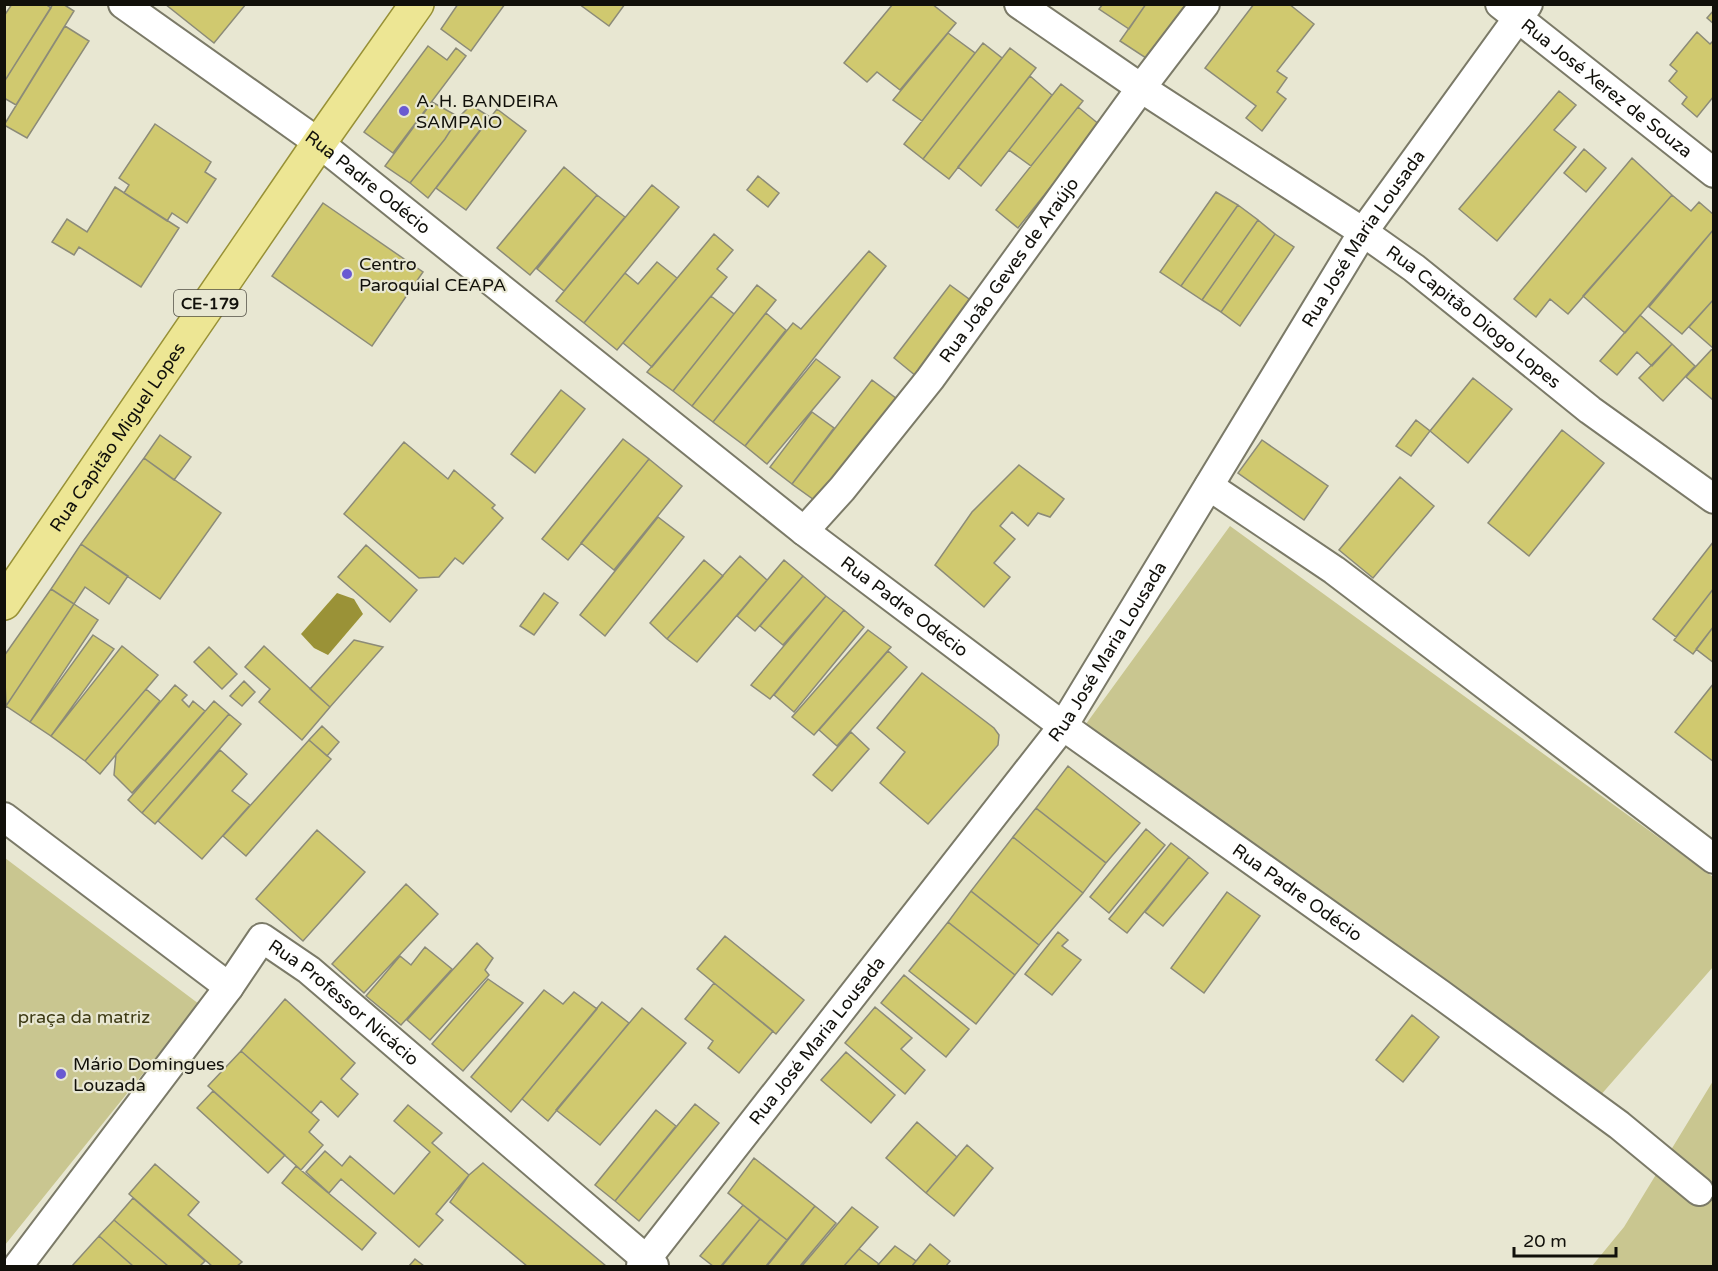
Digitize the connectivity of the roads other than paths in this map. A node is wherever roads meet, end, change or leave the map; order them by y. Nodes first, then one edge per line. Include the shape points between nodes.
1 (123, 4) edge
2 (417, 4) edge
3 (1019, 4) edge
4 (1205, 4) edge
5 (1515, 9) edge
6 (1141, 88) junction
7 (320, 143) junction
8 (1713, 173) edge
9 (1363, 232) junction
10 (1209, 486) junction
11 (1713, 499) edge
12 (804, 531) junction
13 (4, 603) edge
14 (1063, 726) junction
15 (4, 817) edge
16 (1713, 859) edge
17 (229, 987) junction
18 (1700, 1191) dead end
19 (647, 1264) edge
20 (18, 1266) edge

1 - 7 street, Rua Padre Odécio
2 - 7 main road, Rua Capitão Miguel Lopes / CE-179
3 - 6 street, Rua Capitão Diogo Lopes
4 - 6 street, Rua João Geves de Araújo
5 - 8 street, Rua José Xerez de Souza
5 - 9 street, Rua José Maria Lousada
6 - 9 street, Rua Capitão Diogo Lopes
6 - 12 street, Rua João Geves de Araújo via 930,380
7 - 12 street, Rua Padre Odécio
7 - 13 main road, Rua Capitão Miguel Lopes / CE-179
9 - 10 street, Rua José Maria Lousada
9 - 11 street, Rua Capitão Diogo Lopes via 1414,268 1590,410
10 - 14 street, Rua José Maria Lousada
10 - 16 street via 1334,570
12 - 14 street, Rua Padre Odécio
14 - 18 street, Rua Padre Odécio via 1487,1028 1619,1125
14 - 19 street, Rua José Maria Lousada
15 - 17 street
17 - 19 street, Rua Professor Nicácio via 262,938 309,970
17 - 20 street

